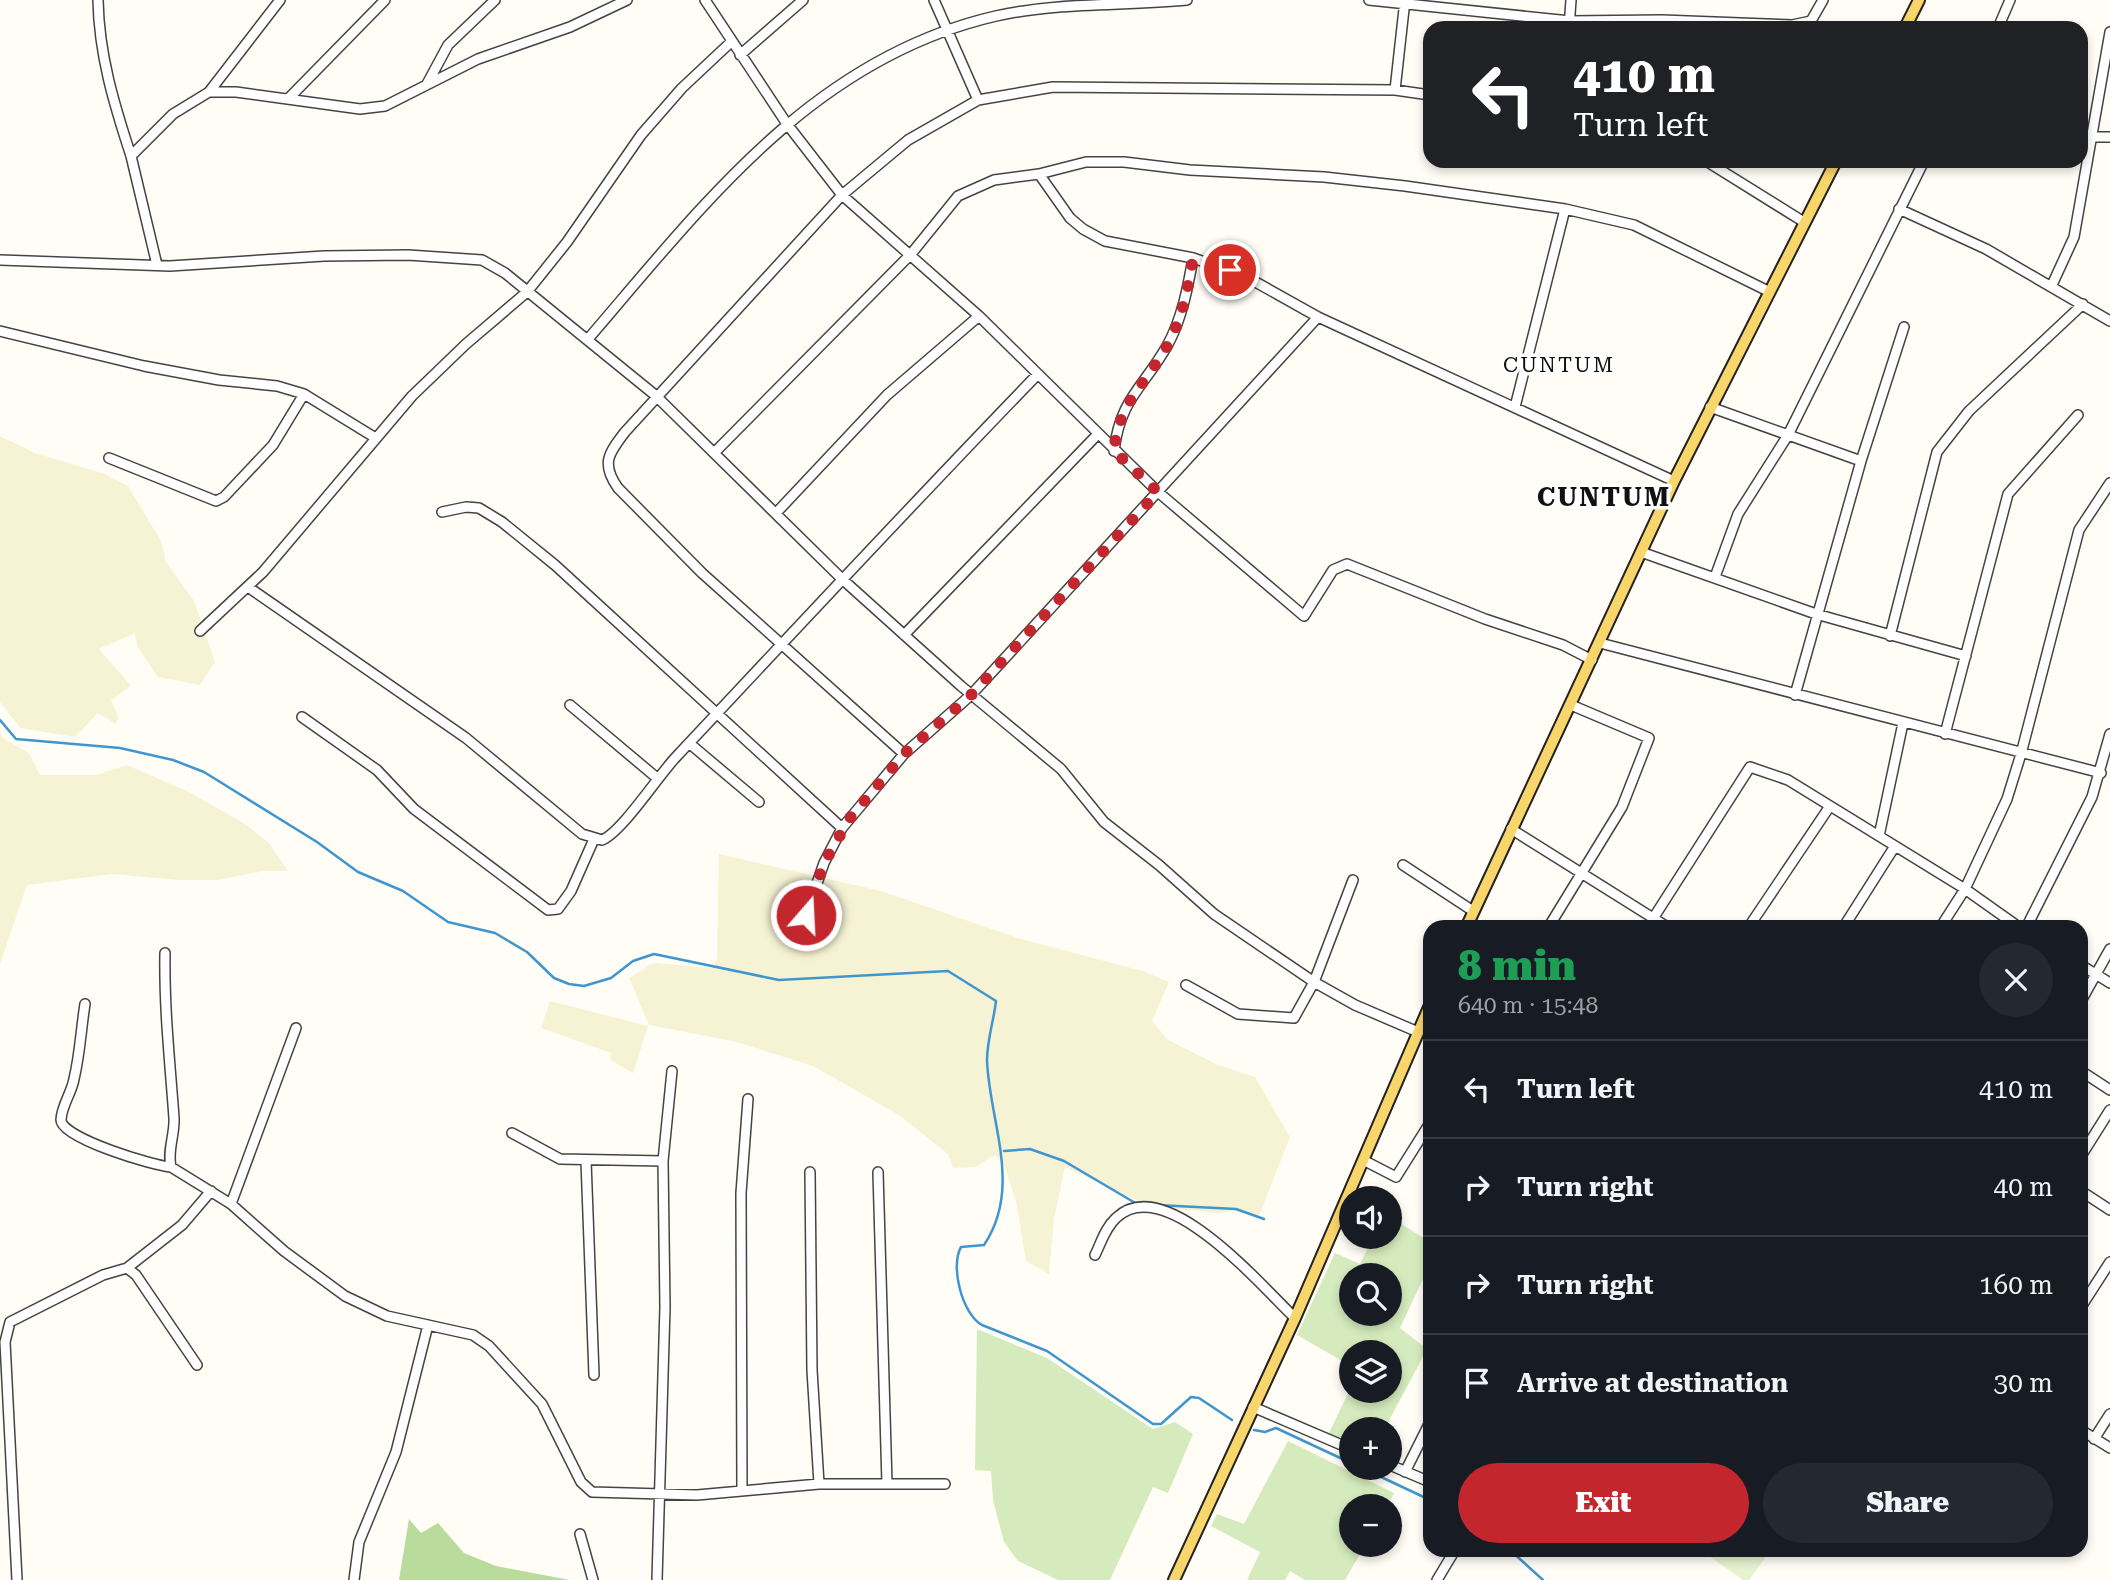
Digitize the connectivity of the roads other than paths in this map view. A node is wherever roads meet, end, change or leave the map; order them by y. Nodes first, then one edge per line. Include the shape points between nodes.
1 (98, 0) edge
2 (280, 0) edge
3 (385, 0) edge
4 (495, 0) edge
5 (627, 0) edge
6 (705, 0) edge
7 (803, 0) edge
8 (934, 0) edge
9 (1187, 0) edge
10 (1369, 0) edge
11 (1571, 0) edge
12 (1823, 0) edge
13 (1919, 0) edge
14 (2010, 0) edge
15 (1404, 1) edge
16 (1542, 21) edge
17 (1570, 21) edge
18 (1644, 21) edge
19 (1688, 21) edge
20 (1811, 21) edge
21 (1908, 21) edge
22 (2001, 21) edge
23 (945, 29) junction
24 (2110, 32) edge
25 (731, 42) junction
26 (740, 55) junction
27 (427, 84) junction
28 (1395, 90) junction
29 (209, 92) junction
30 (1423, 93) edge
31 (288, 99) junction
32 (978, 100) junction
33 (787, 124) junction
34 (2088, 137) edge
35 (2093, 137) junction
36 (2110, 137) edge
37 (131, 156) junction
38 (2088, 163) edge
39 (1717, 168) edge
40 (1832, 168) edge
41 (1920, 168) edge
42 (2087, 168) edge
43 (1039, 174) junction
44 (842, 195) junction
45 (1565, 209) junction
46 (1899, 209) junction
47 (1804, 222) junction
48 (911, 254) junction
49 (1193, 258) junction
50 (0, 260) edge
51 (157, 265) junction
52 (2052, 285) junction
53 (1768, 291) junction
54 (527, 292) junction
55 (2083, 304) junction
56 (979, 316) junction
57 (1318, 317) junction
58 (2110, 321) edge
59 (1904, 327) dead end
60 (0, 331) edge
61 (588, 339) junction
62 (1037, 375) junction
63 (304, 394) junction
64 (655, 395) junction
65 (1515, 407) junction
66 (1710, 407) junction
67 (2078, 415) dead end
68 (1097, 435) junction
69 (1788, 435) junction
70 (374, 437) junction
71 (1114, 451) junction
72 (715, 452) junction
73 (110, 458) dead end
74 (1861, 461) junction
75 (1674, 481) junction
76 (2110, 484) edge
77 (1158, 492) junction
78 (442, 512) dead end
79 (777, 512) junction
80 (1641, 552) junction
81 (1715, 577) junction
82 (841, 578) junction
83 (248, 587) junction
84 (1816, 614) junction
85 (200, 631) dead end
86 (904, 635) junction
87 (1890, 636) junction
88 (781, 642) junction
89 (1600, 643) junction
90 (1965, 656) junction
91 (1592, 660) junction
92 (971, 695) junction
93 (1795, 695) junction
94 (570, 705) dead end
95 (1571, 705) junction
96 (716, 713) junction
97 (302, 717) dead end
98 (1903, 723) junction
99 (1945, 734) junction
100 (2110, 734) edge
101 (689, 743) junction
102 (904, 754) junction
103 (2021, 754) junction
104 (2101, 773) junction
105 (657, 778) junction
106 (759, 802) dead end
107 (1830, 806) junction
108 (842, 828) junction
109 (1511, 829) junction
110 (1879, 836) junction
111 (594, 839) junction
112 (1895, 846) junction
113 (1403, 865) dead end
114 (1583, 872) junction
115 (1353, 880) dead end
116 (1965, 889) junction
117 (1473, 911) junction
118 (806, 915) dead end
119 (1654, 917) junction
120 (1469, 920) edge
121 (1553, 920) edge
122 (1652, 920) edge
123 (1658, 920) edge
124 (1753, 920) edge
125 (1848, 920) edge
126 (1945, 920) edge
127 (2009, 920) edge
128 (2030, 920) edge
129 (2110, 949) edge
130 (165, 953) dead end
131 (2088, 969) edge
132 (2097, 974) junction
133 (1314, 982) junction
134 (2110, 983) edge
135 (1186, 985) dead end
136 (2088, 989) edge
137 (85, 1004) dead end
138 (1423, 1025) edge
139 (296, 1028) dead end
140 (1418, 1032) junction
141 (672, 1071) dead end
142 (2088, 1076) edge
143 (2110, 1090) edge
144 (748, 1099) dead end
145 (2110, 1110) edge
146 (512, 1133) dead end
147 (1423, 1134) edge
148 (2088, 1145) edge
149 (586, 1161) junction
150 (663, 1161) junction
151 (1364, 1161) junction
152 (172, 1167) junction
153 (810, 1172) dead end
154 (878, 1172) dead end
155 (211, 1191) junction
156 (2088, 1196) edge
157 (231, 1204) junction
158 (2110, 1210) edge
159 (1095, 1255) dead end
160 (2110, 1262) edge
161 (127, 1268) junction
162 (2088, 1296) edge
163 (1295, 1318) junction
164 (428, 1325) junction
165 (197, 1365) dead end
166 (594, 1375) dead end
167 (1253, 1407) junction
168 (2110, 1414) edge
169 (2088, 1435) edge
170 (1423, 1436) edge
171 (2094, 1439) junction
172 (1339, 1444) edge
173 (2110, 1448) edge
174 (1402, 1471) edge
175 (1405, 1472) junction
176 (1423, 1479) edge
177 (819, 1483) junction
178 (887, 1484) junction
179 (945, 1484) dead end
180 (742, 1491) junction
181 (660, 1495) junction
182 (580, 1534) dead end
183 (1451, 1557) edge
184 (17, 1580) edge
185 (354, 1580) edge
186 (593, 1580) edge
187 (657, 1580) edge
188 (1174, 1580) edge
189 (1437, 1580) edge

1 - 37 street via 106,79
2 - 29 street
3 - 31 street
4 - 27 street via 448,45
5 - 27 street
6 - 25 street
7 - 26 street
8 - 23 street
9 - 23 street via 1015,13
10 - 15 street
11 - 17 street
12 - 20 street
13 - 21 main road
14 - 22 street
15 - 16 street
15 - 28 street
18 - 19 street
23 - 32 street
23 - 33 street via 878,59
24 - 35 street
25 - 26 street
25 - 54 street via 663,109
26 - 33 street
27 - 31 street via 373,109
28 - 30 street
28 - 32 street via 1053,87
29 - 31 street
29 - 37 street via 173,114
32 - 44 street via 908,140
33 - 44 street
33 - 61 street via 701,208
34 - 35 street
35 - 36 street
35 - 38 street
37 - 51 street
39 - 47 street
40 - 47 main road
41 - 46 street
42 - 52 street via 2074,237
43 - 45 street via 1086,162 1124,162 1324,177
43 - 48 street via 994,180 958,196
43 - 49 street via 1058,205 1083,229 1105,241
44 - 48 street
44 - 64 street
45 - 53 street via 1634,225
45 - 65 street
46 - 52 street
46 - 69 street
47 - 53 main road
48 - 56 street
48 - 72 street
49 - 57 street via 1243,275
49 - 71 street via 1169,343 1119,417
50 - 51 street
51 - 54 street via 372,254 460,257 482,260
52 - 55 street
53 - 66 main road
54 - 61 street
54 - 70 street via 444,363
55 - 58 street
55 - 87 street via 1969,411 1937,452
56 - 62 street
56 - 79 street via 887,395
57 - 65 street
57 - 77 street
59 - 74 street
60 - 63 street via 144,366
61 - 64 street
62 - 68 street
62 - 82 street
63 - 70 street
63 - 73 street via 265,453 216,501
64 - 72 street
64 - 88 street via 614,446 607,461 608,475 702,573
65 - 75 street
66 - 69 street
66 - 75 main road
67 - 90 street via 2008,494
68 - 71 street
68 - 86 street
69 - 74 street
69 - 81 street via 1738,514
70 - 83 street
71 - 77 street
72 - 79 street
74 - 84 street
75 - 80 main road
76 - 103 street via 2078,530
77 - 91 street via 1304,616 1333,570 1347,564
77 - 92 street
78 - 96 street via 466,507 491,514 555,565
79 - 82 street
80 - 81 street
80 - 89 main road
81 - 84 street
82 - 86 street
82 - 88 street
83 - 85 street
83 - 111 street via 466,738 582,834
84 - 87 street
84 - 93 street
86 - 92 street
87 - 90 street
88 - 96 street
88 - 102 street
89 - 91 main road
89 - 93 street
90 - 99 street
91 - 95 main road
92 - 102 street
92 - 133 street via 1061,769 1104,822 1214,914
93 - 98 street
94 - 105 street
95 - 109 main road
95 - 114 street via 1649,737 1633,784
96 - 101 street
96 - 108 street
97 - 111 street via 377,770 414,809 542,908 553,911 562,904
98 - 99 street
98 - 110 street
99 - 103 street
100 - 104 street
101 - 105 street
101 - 106 street
102 - 108 street
103 - 104 street
103 - 116 street via 2007,799
104 - 128 street
105 - 111 street via 610,837
107 - 110 street
107 - 119 street via 1788,780 1750,767
107 - 124 street
108 - 118 street
109 - 114 street
109 - 117 main road
110 - 112 street
112 - 116 street
112 - 125 street
113 - 117 street
114 - 119 street
114 - 121 street
115 - 133 street
116 - 126 street
116 - 127 street
117 - 120 main road
119 - 122 street
119 - 123 street
129 - 132 street
130 - 152 street via 166,1043 174,1121
131 - 132 street
132 - 134 street
132 - 136 street
133 - 135 street via 1301,1010 1288,1019 1238,1014
133 - 140 street
137 - 152 street via 63,1127 76,1136
138 - 140 main road
139 - 157 street
140 - 151 main road
141 - 150 street
142 - 143 street
144 - 180 street via 741,1193
145 - 148 street
146 - 149 street via 554,1157
147 - 151 street via 1396,1177
149 - 150 street
149 - 166 street
150 - 181 street
151 - 163 main road
152 - 155 street
153 - 177 street via 812,1370
154 - 178 street
155 - 157 street
155 - 161 street via 181,1225
156 - 158 street
157 - 164 street via 345,1296 387,1317
159 - 163 street via 1116,1217 1136,1208 1164,1210 1216,1242
160 - 162 street
161 - 165 street
161 - 184 street via 18,1317 6,1328
163 - 167 main road
164 - 181 street via 473,1335 498,1354 542,1404 582,1482 592,1492
164 - 185 street via 396,1452 359,1542
167 - 172 street
167 - 188 main road
168 - 171 street
169 - 171 street
170 - 175 street
171 - 173 street
174 - 175 street
175 - 176 street
177 - 178 street
177 - 180 street
178 - 179 street
180 - 181 street
181 - 187 street
182 - 186 street
183 - 189 street

